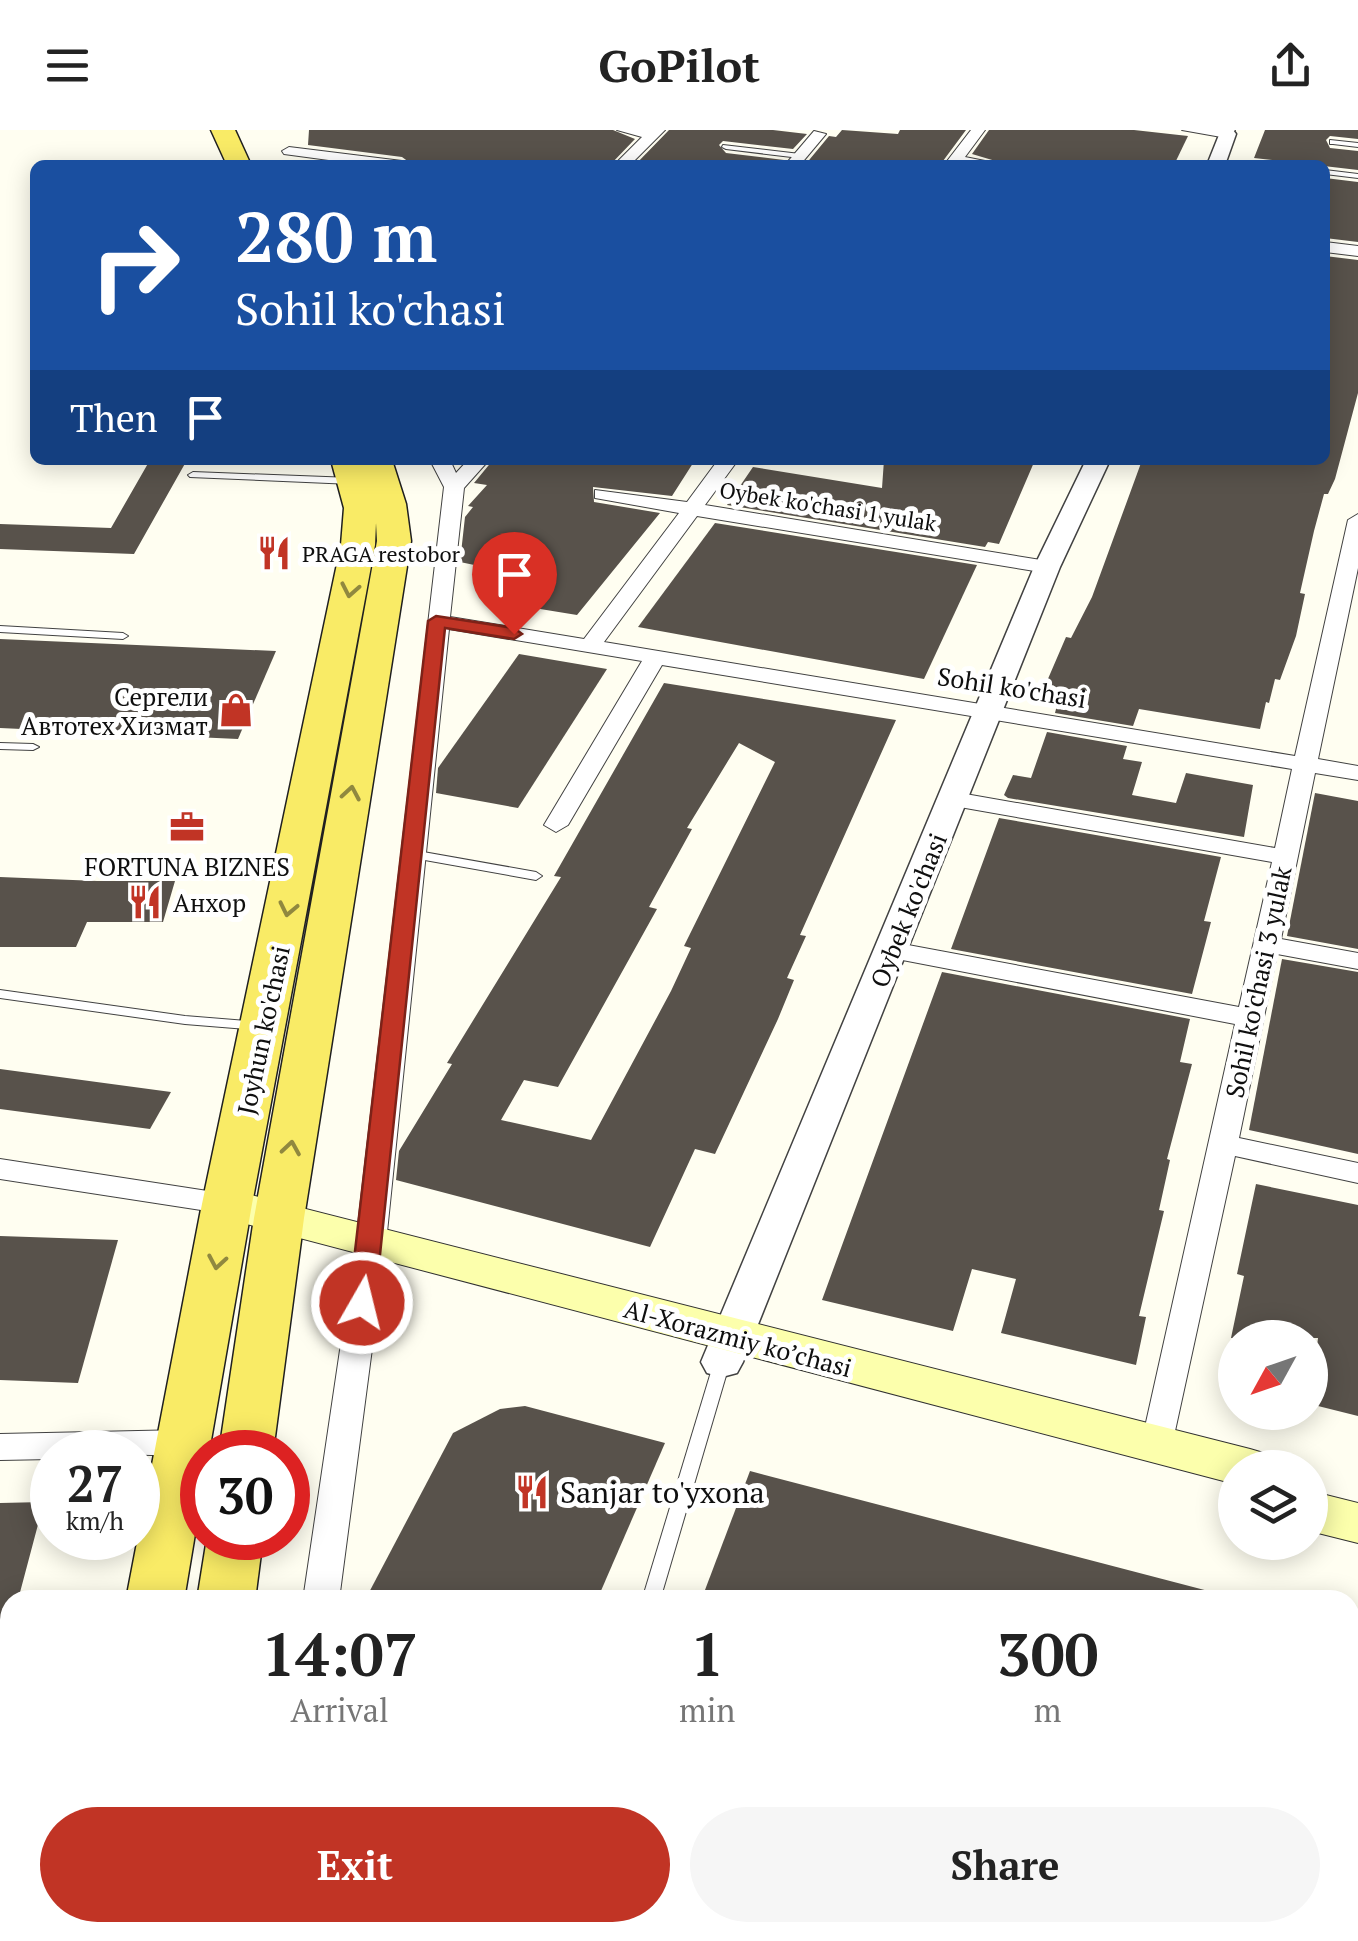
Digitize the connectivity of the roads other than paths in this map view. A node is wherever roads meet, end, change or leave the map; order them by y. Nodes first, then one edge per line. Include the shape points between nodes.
1 (198, 130) edge
2 (223, 130) edge
3 (282, 130) edge
4 (624, 130) edge
5 (978, 130) edge
6 (1190, 130) edge
7 (656, 132) edge
8 (1228, 132) edge
9 (818, 134) dead end
10 (1333, 142) dead end
11 (1358, 144) edge
12 (726, 147) dead end
13 (292, 158) edge
14 (211, 160) edge
15 (238, 160) edge
16 (323, 160) edge
17 (627, 160) edge
18 (791, 160) edge
19 (797, 160) edge
20 (955, 160) edge
21 (1217, 160) edge
22 (1330, 173) edge
23 (1358, 176) edge
24 (1330, 248) edge
25 (1358, 251) edge
26 (443, 465) edge
27 (474, 465) edge
28 (724, 465) edge
29 (1096, 465) edge
30 (358, 467) edge
31 (193, 475) dead end
32 (454, 487) junction
33 (602, 494) dead end
34 (691, 509) junction
35 (1358, 520) edge
36 (1047, 567) junction
37 (436, 621) junction
38 (0, 629) edge
39 (122, 636) dead end
40 (590, 646) junction
41 (656, 656) junction
42 (990, 710) junction
43 (0, 746) edge
44 (33, 747) dead end
45 (1305, 764) junction
46 (1358, 773) edge
47 (954, 799) junction
48 (556, 825) dead end
49 (412, 854) junction
50 (1285, 858) junction
51 (536, 876) dead end
52 (1266, 944) junction
53 (892, 950) junction
54 (1358, 961) edge
55 (0, 994) edge
56 (1251, 1018) junction
57 (264, 1026) junction
58 (1223, 1144) junction
59 (0, 1169) edge
60 (1358, 1173) edge
61 (227, 1204) junction
62 (278, 1230) junction
63 (369, 1254) junction
64 (728, 1350) junction
65 (186, 1430) edge
66 (249, 1430) edge
67 (180, 1443) edge
68 (1158, 1444) junction
69 (0, 1447) edge
70 (1218, 1460) edge
71 (180, 1465) edge
72 (1328, 1486) edge
73 (1218, 1487) edge
74 (1358, 1494) edge
75 (1328, 1516) edge
76 (1358, 1523) edge
77 (231, 1560) edge
78 (157, 1590) edge
79 (227, 1590) edge
80 (322, 1590) edge
81 (654, 1590) edge

1 - 14 main road
2 - 15 main road
3 - 13 street
4 - 7 street
5 - 20 street
6 - 8 street
7 - 17 street
8 - 21 street
9 - 19 street
10 - 11 lane
12 - 18 lane
13 - 16 street
22 - 23 lane
24 - 25 street
26 - 32 street
27 - 32 street
28 - 34 street
29 - 36 street, Oybek ko'chasi
30 - 31 lane
30 -> 57 main road, Joyhun ko'chasi via 358,546
62 -> 30 main road, Joyhun ko'chasi via 394,541 390,504
32 - 37 street
33 - 34 street, Oybek ko'chasi 1 yulak
34 - 36 street, Oybek ko'chasi 1 yulak
34 - 40 street
35 - 45 street, Sohil ko'chasi 3 yulak
36 - 42 street, Oybek ko'chasi
37 - 40 street, Sohil ko'chasi
37 - 49 street
38 - 39 lane
40 - 41 street, Sohil ko'chasi
41 - 42 street, Sohil ko'chasi
41 - 48 street
42 - 45 street, Sohil ko'chasi
42 - 47 street, Oybek ko'chasi
43 - 44 lane
45 - 46 street, Sohil ko'chasi
45 - 50 street, Sohil ko'chasi 3 yulak
47 - 50 street
47 - 53 street, Oybek ko'chasi
49 - 51 lane
49 - 63 street
50 - 52 street, Sohil ko'chasi 3 yulak
52 - 54 street
52 - 56 street, Sohil ko'chasi 3 yulak
53 - 56 street
53 - 64 street, Oybek ko'chasi
55 - 57 lane
56 - 58 street, Sohil ko'chasi 3 yulak
57 - 61 main road, Joyhun ko'chasi
58 - 60 street
58 - 68 street, Sohil ko'chasi 3 yulak
59 - 61 street
61 - 62 main road, Al-Xorazmiy ko’chasi
61 -> 65 main road, Joyhun ko'chasi
62 - 63 main road, Al-Xorazmiy ko’chasi
62 - 66 main road, Joyhun ko'chasi
63 - 64 main road, Al-Xorazmiy ko’chasi
63 - 80 street
64 - 68 main road, Al-Xorazmiy ko’chasi
64 - 73 main road, Al-Xorazmiy ko’chasi
64 - 81 lane
67 - 69 street
68 - 70 main road, Al-Xorazmiy ko’chasi
71 - 78 main road, Joyhun ko'chasi
72 - 74 main road
75 - 76 main road
77 - 79 main road

